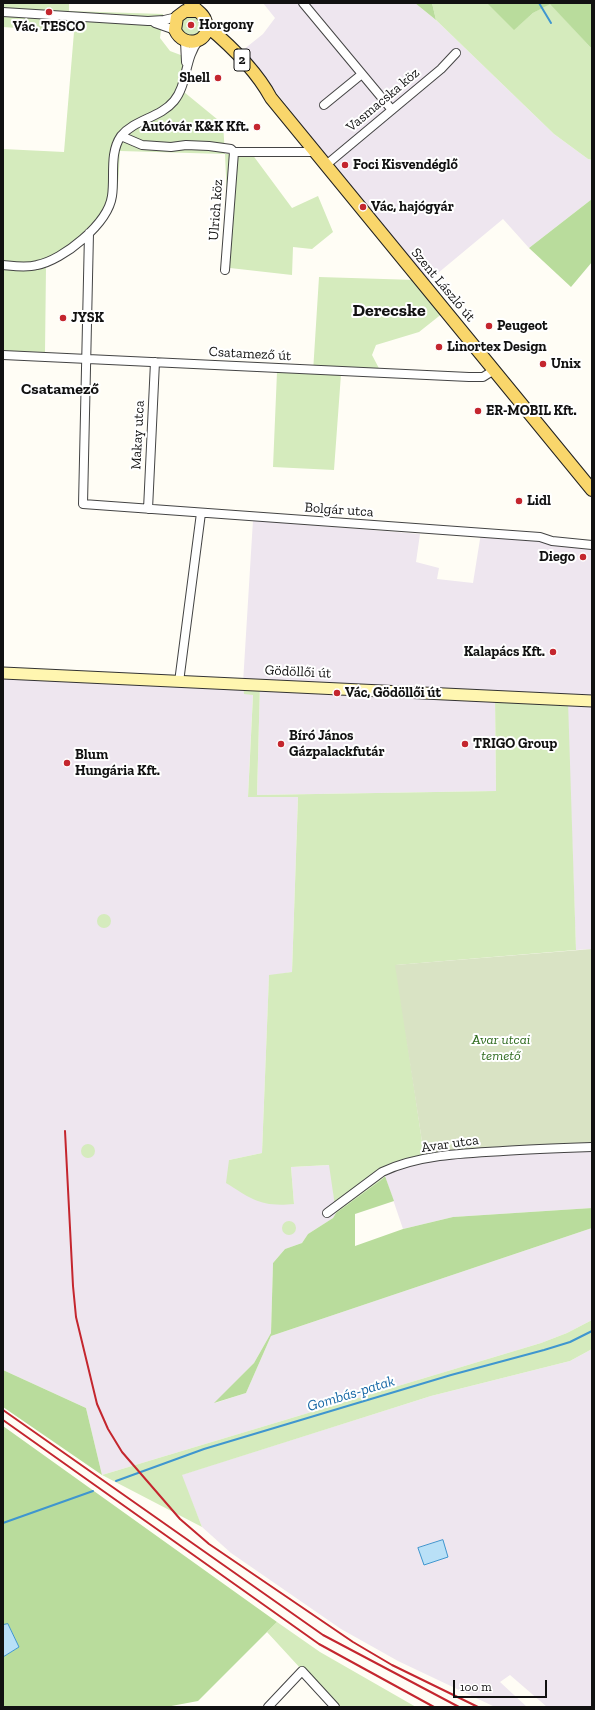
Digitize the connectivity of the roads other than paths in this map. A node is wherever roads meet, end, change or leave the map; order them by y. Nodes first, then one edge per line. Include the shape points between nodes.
1 (303, 3) edge
2 (193, 7) edge
3 (179, 11) edge
4 (3, 12) edge
5 (148, 21) junction
6 (175, 30) junction
7 (203, 34) junction
8 (185, 41) junction
9 (456, 53) dead end
10 (187, 64) junction
11 (362, 74) junction
12 (324, 105) dead end
13 (392, 110) junction
14 (122, 136) junction
15 (234, 152) junction
16 (316, 152) junction
17 (326, 165) junction
18 (89, 233) junction
19 (3, 265) edge
20 (225, 270) dead end
21 (3, 355) edge
22 (87, 358) junction
23 (155, 362) junction
24 (494, 370) junction
25 (592, 490) edge
26 (148, 509) junction
27 (201, 513) junction
28 (592, 545) edge
29 (3, 673) edge
30 (179, 682) junction
31 (592, 701) edge
32 (592, 1147) edge
33 (327, 1213) dead end
34 (268, 1707) edge
35 (335, 1707) edge

1 - 11 street
2 - 3 main road, 2
2 - 7 main road, 2 via 204,16
3 - 5 street via 164,20
3 - 6 main road
4 - 5 street
5 - 6 street
6 - 8 main road
7 - 8 main road via 195,42
7 - 10 street via 194,46
7 - 16 main road, Szent László út / 2 via 232,47
8 - 10 street
9 - 13 street, Vasmacska köz
10 - 14 street via 179,93 170,106 156,116 133,126
11 - 12 street
11 - 13 street
13 - 17 street, Vasmacska köz
14 - 15 street via 142,145 209,146 231,149
14 - 18 street via 116,146 110,203 104,216
15 - 16 street
15 - 20 street, Ulrich köz
16 - 17 main road, Szent László út / 2
17 - 24 main road, Szent László út / 2
18 - 19 street via 48,262 36,266
18 - 22 street
21 - 22 street, Csatamező út
22 - 23 street, Csatamező út
22 - 26 street, Bolgár utca via 83,504
23 - 24 street, Csatamező út via 469,377 483,377
23 - 26 street, Makay utca
24 - 25 main road, Szent László út / 2
26 - 27 street, Bolgár utca
27 - 28 street, Bolgár utca via 540,537 552,541
27 - 30 street
29 - 30 main road, Gödöllői út
30 - 31 main road, Gödöllői út
32 - 33 street, Avar utca via 478,1152 441,1156 390,1168
34 - 35 street via 302,1671

